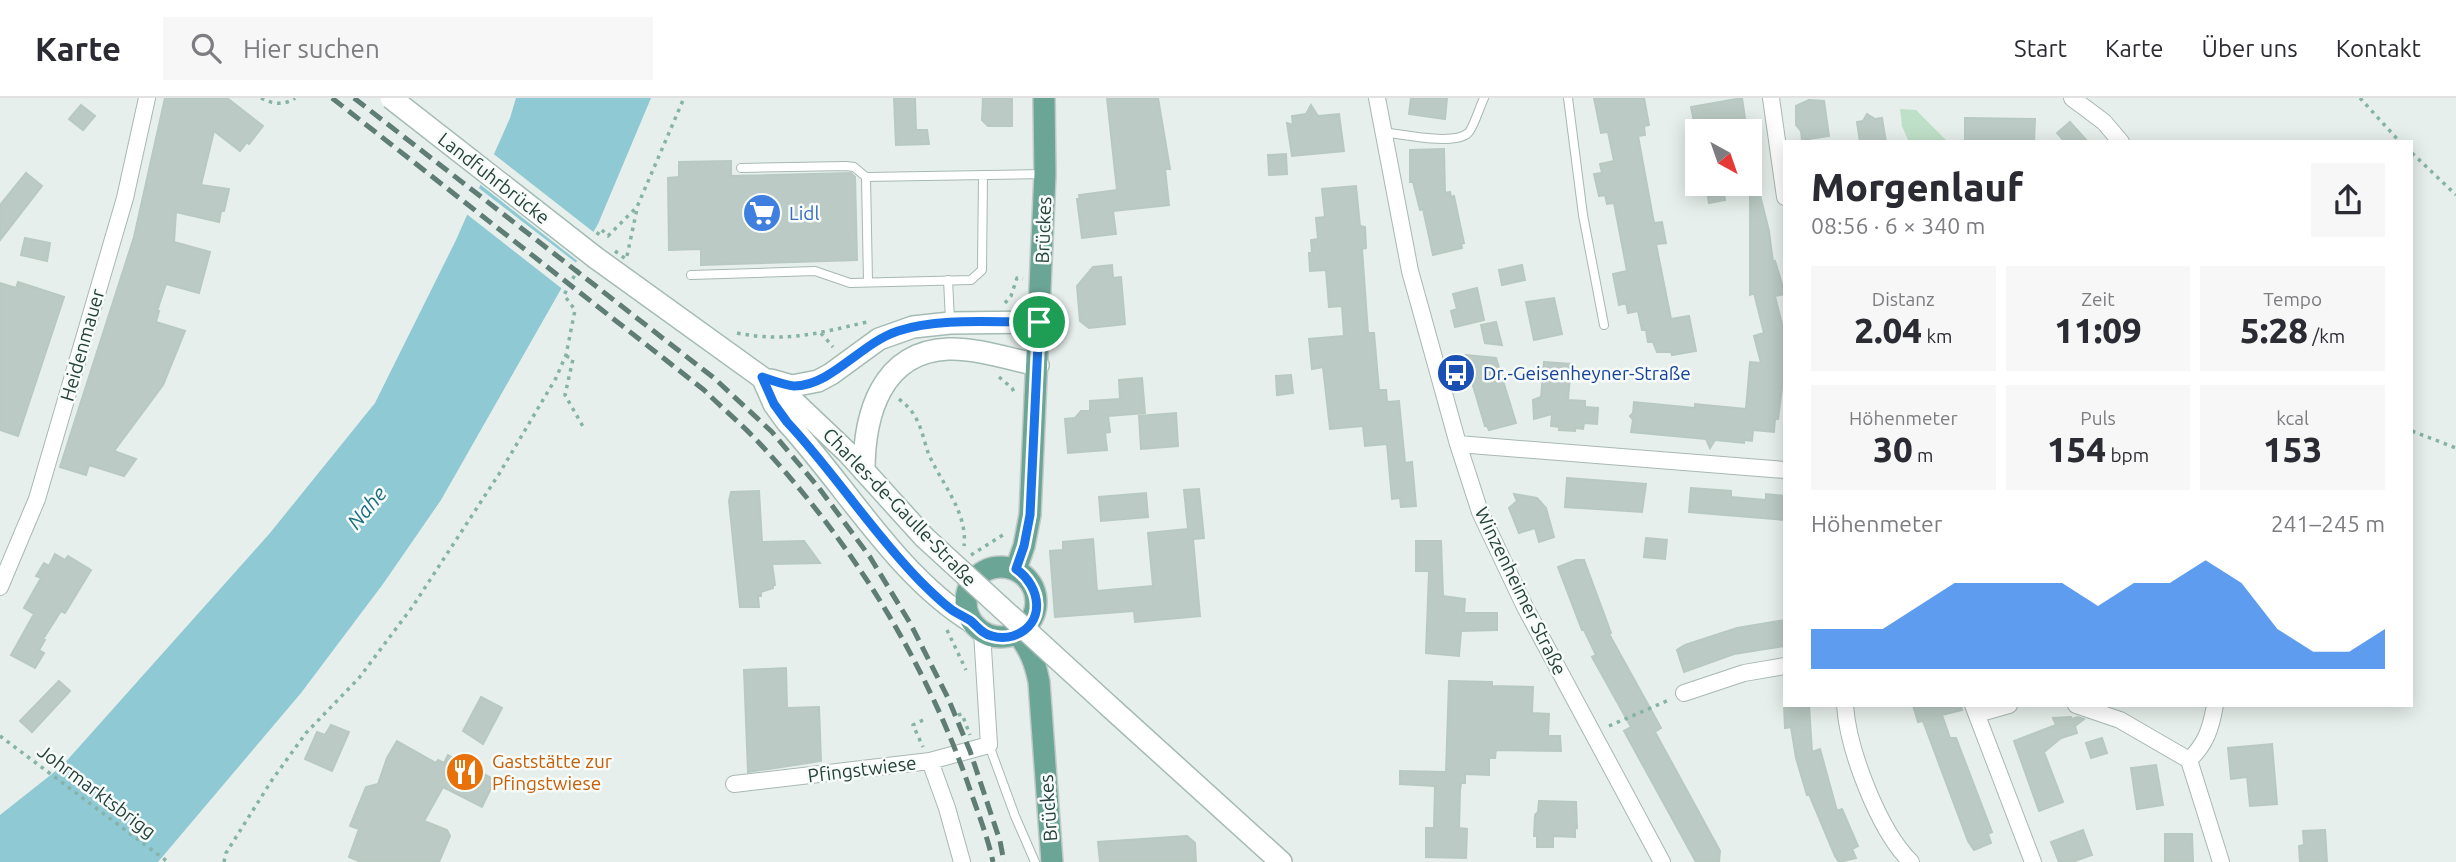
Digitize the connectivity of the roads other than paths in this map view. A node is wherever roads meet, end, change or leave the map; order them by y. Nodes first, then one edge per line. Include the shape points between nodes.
1 (146, 98) edge
2 (391, 98) edge
3 (1044, 98) edge
4 (1377, 98) edge
5 (1484, 98) edge
6 (1568, 98) edge
7 (1771, 98) edge
8 (2072, 98) edge
9 (1382, 132) junction
10 (2119, 140) edge
11 (741, 168) dead end
12 (1045, 174) junction
13 (983, 175) junction
14 (866, 177) junction
15 (1783, 183) edge
16 (591, 253) joint
17 (691, 275) dead end
18 (948, 280) junction
19 (868, 282) junction
20 (1039, 322) junction
21 (950, 323) junction
22 (1604, 325) dead end
23 (1038, 365) junction
24 (762, 377) junction
25 (1458, 444) junction
26 (1783, 470) edge
27 (864, 471) junction
28 (1016, 569) junction
29 (0, 587) edge
30 (977, 627) junction
31 (1018, 634) junction
32 (1783, 666) edge
33 (1684, 693) road end
34 (1845, 707) edge
35 (1995, 707) edge
36 (2082, 707) edge
37 (2215, 707) edge
38 (1975, 710) edge
39 (983, 747) junction
40 (2189, 760) junction
41 (930, 761) junction
42 (734, 784) dead end
43 (962, 862) edge
44 (1035, 862) edge
45 (1052, 862) edge
46 (1281, 862) edge
47 (1662, 862) edge
48 (1911, 862) edge
49 (2033, 862) edge
50 (2221, 862) edge

1 - 29 street, Heidenmauer via 125,198 37,499
2 - 16 street, Landfuhrbrücke, bridge
3 - 12 main road, Brückes
4 - 9 street, Winzenheimer Straße
5 - 9 lane via 1472,128 1460,138
6 - 22 lane via 1579,191
7 - 15 street
8 - 10 street
9 - 25 street, Winzenheimer Straße via 1410,271
11 - 14 lane via 846,166
12 - 13 lane
12 - 20 main road, Brückes
13 - 14 lane
13 - 18 lane via 982,270 971,280
14 - 19 lane
16 - 24 street, Charles-de-Gaulle-Straße
17 - 19 lane via 815,271 850,283
18 - 19 lane
18 - 21 lane
20 - 21 street
20 - 23 main road, Brückes
21 - 24 street via 888,335 831,374 804,385
23 - 27 street via 950,349 908,362 888,378 875,401
23 - 28 main road, Brückes via 1030,515
24 - 27 street, Charles-de-Gaulle-Straße via 812,417
24 - 30 street via 787,422 909,569
25 - 26 street
25 - 47 street, Winzenheimer Straße via 1499,555
27 - 46 street, Charles-de-Gaulle-Straße, bridge via 924,537
28 - 30 main road via 993,567 974,579 966,600
28 - 31 main road via 1037,595 1034,618
30 - 31 main road via 1000,638
30 - 39 street
31 - 45 main road, Brückes via 1030,649 1039,682
32 - 33 street via 1744,673
34 - 48 street via 1846,727 1883,823
35 - 38 street
36 - 40 street via 2120,720
37 - 40 street via 2205,742
38 - 49 street
39 - 41 street, Pfingstwiese
39 - 44 lane
40 - 50 street
41 - 42 street, Pfingstwiese
41 - 43 street

